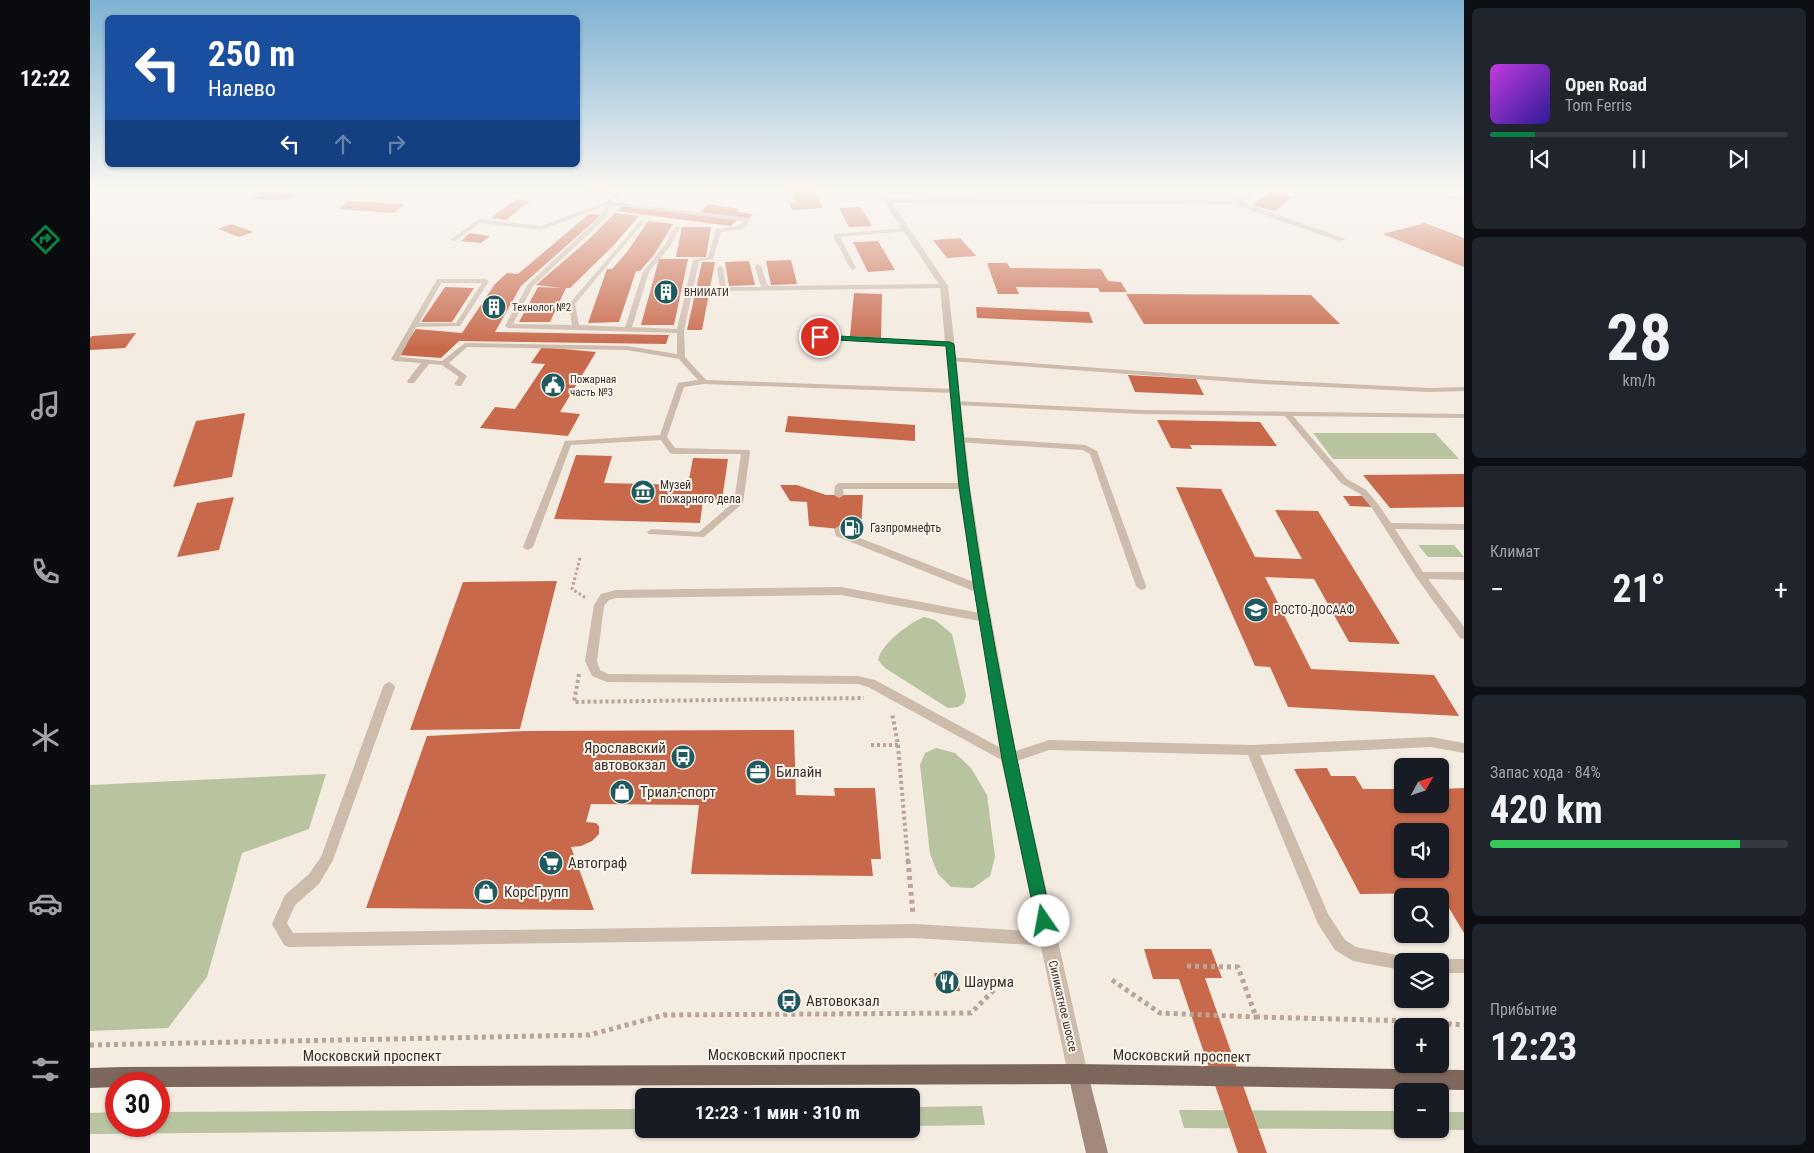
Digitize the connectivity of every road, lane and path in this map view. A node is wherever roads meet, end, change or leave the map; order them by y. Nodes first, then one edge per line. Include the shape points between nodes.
1 (577, 242) edge
2 (625, 242) edge
3 (670, 242) edge
4 (715, 242) edge
5 (839, 242) edge
6 (914, 242) edge
7 (758, 266) dead end
8 (720, 268) dead end
9 (853, 268) dead end
10 (944, 286) junction
11 (765, 288) junction
12 (414, 326) junction
13 (576, 327) junction
14 (628, 330) junction
15 (680, 331) junction
16 (820, 337) dead end
17 (950, 344) junction
18 (681, 357) junction
19 (951, 359) junction
20 (427, 362) junction
21 (444, 363) junction
22 (411, 381) dead end
23 (704, 382) junction
24 (458, 384) dead end
25 (1464, 389) edge
26 (954, 391) junction
27 (956, 403) junction
28 (1288, 414) junction
29 (1464, 416) edge
30 (663, 437) junction
31 (959, 440) junction
32 (964, 486) junction
33 (839, 495) dead end
34 (1387, 526) junction
35 (1464, 527) edge
36 (839, 529) dead end
37 (652, 532) dead end
38 (528, 547) dead end
39 (1420, 575) junction
40 (1464, 576) edge
41 (1141, 586) dead end
42 (980, 589) junction
43 (985, 618) junction
44 (1464, 635) edge
45 (389, 687) dead end
46 (890, 693) junction
47 (871, 745) dead end
48 (898, 745) junction
49 (1464, 748) edge
50 (1252, 750) junction
51 (1009, 759) junction
52 (915, 931) junction
53 (1048, 939) junction
54 (1394, 962) edge
55 (1187, 966) dead end
56 (1449, 966) edge
57 (1464, 966) edge
58 (1112, 980) dead end
59 (1002, 983) dead end
60 (1256, 1016) junction
61 (1464, 1025) edge
62 (90, 1045) edge
63 (1078, 1074) junction
64 (90, 1078) edge
65 (1464, 1080) edge
66 (1096, 1153) edge

1 - 13 lane via 530,285 508,326
2 - 13 lane via 572,304
3 - 14 lane via 646,272
4 - 15 lane via 711,258 696,260
5 - 9 lane
6 - 10 street, Силикатное шоссе
7 - 11 lane
8 - 11 lane via 722,289
10 - 11 lane
10 - 17 street, Силикатное шоссе
12 - 12 lane via 458,326 486,281 439,280
12 - 20 lane via 395,359
13 - 14 lane
14 - 15 lane
15 - 18 lane
16 - 17 lane
17 - 19 street, Силикатное шоссе
18 - 21 lane via 627,348 465,345
18 - 23 lane
19 - 25 lane via 1264,382
19 - 26 street, Силикатное шоссе
20 - 21 lane
20 - 22 lane
21 - 24 lane via 463,376
23 - 26 lane
23 - 30 lane via 680,384
26 - 27 street, Силикатное шоссе
27 - 28 lane via 1141,412
27 - 31 street, Силикатное шоссе
28 - 29 lane
28 - 34 lane via 1344,481 1364,492
30 - 37 lane via 673,451 746,452 738,503 701,535
30 - 38 lane via 568,443
31 - 32 street, Силикатное шоссе
31 - 41 lane via 1089,449 1094,453
32 - 33 lane via 839,486
32 - 42 street, Силикатное шоссе
34 - 35 lane
34 - 39 lane
36 - 42 lane via 839,534
39 - 40 lane
39 - 44 lane
42 - 43 street, Силикатное шоссе
43 - 46 lane via 842,591 616,594 605,597 599,605 591,661 596,674 607,678 858,680
43 - 51 street, Силикатное шоссе
45 - 52 lane via 326,860 314,879 290,900 279,924 289,940
46 - 48 path
46 - 51 lane
47 - 48 path
48 - 52 path
49 - 50 lane via 1431,742
50 - 51 lane via 1049,745
50 - 54 lane via 1323,919 1340,945 1353,954
51 - 53 street, Силикатное шоссе
52 - 53 lane
53 - 63 street, Силикатное шоссе
55 - 60 path via 1238,967
56 - 57 lane
58 - 60 path via 1160,1013
59 - 62 path via 971,1013 664,1015 590,1036
60 - 61 path
63 - 64 main road, Московский проспект
63 - 65 main road, Московский проспект
63 - 66 street

